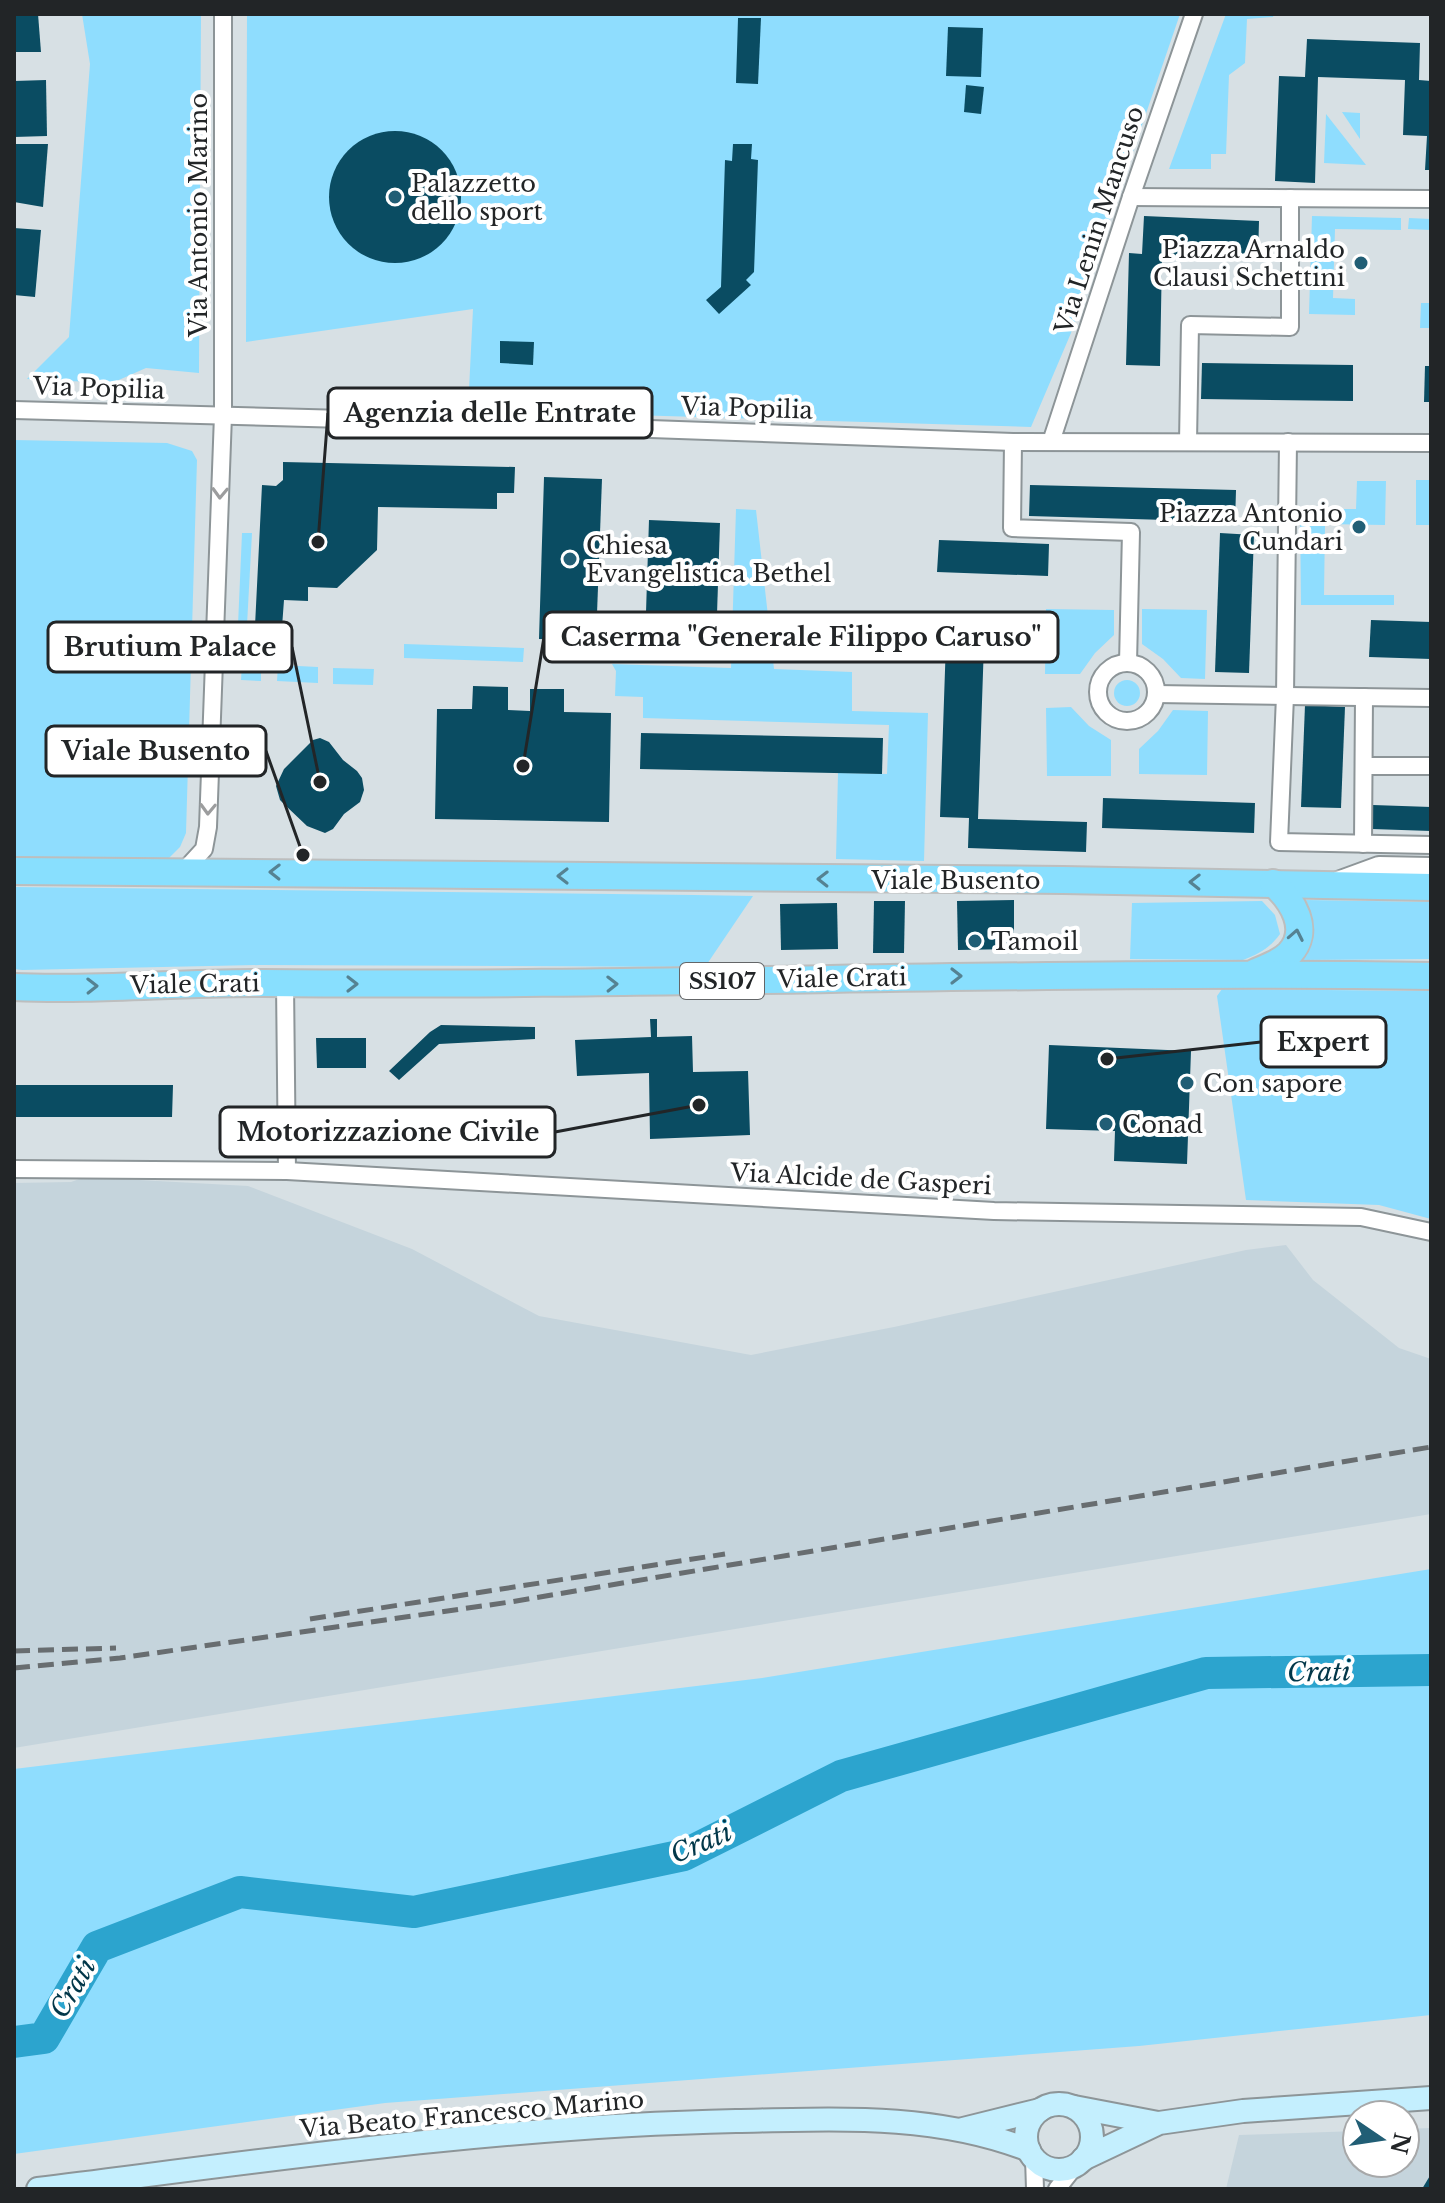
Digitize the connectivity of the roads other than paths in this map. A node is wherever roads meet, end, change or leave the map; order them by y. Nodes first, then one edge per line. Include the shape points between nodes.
1 (223, 14) edge
2 (1194, 14) edge
3 (1131, 197) junction
4 (1290, 198) junction
5 (1431, 199) edge
6 (14, 410) edge
7 (223, 415) junction
8 (1013, 442) junction
9 (1051, 442) junction
10 (1188, 442) junction
11 (1288, 442) junction
12 (1431, 443) edge
13 (1128, 663) junction
14 (1156, 694) junction
15 (1285, 696) junction
16 (1364, 697) junction
17 (1431, 698) edge
18 (1364, 766) junction
19 (1431, 766) edge
20 (1363, 844) junction
21 (1431, 845) edge
22 (1431, 868) edge
23 (14, 871) edge
24 (182, 873) junction
25 (1273, 883) junction
26 (1335, 883) junction
27 (1431, 887) edge
28 (1254, 973) junction
29 (1431, 976) edge
30 (285, 983) junction
31 (14, 987) edge
32 (14, 1169) edge
33 (287, 1171) junction
34 (1431, 1232) edge
35 (1431, 2098) edge
36 (1063, 2104) junction
37 (1040, 2110) junction
38 (1159, 2123) junction
39 (961, 2129) junction
40 (1031, 2154) junction
41 (1079, 2163) junction
42 (38, 2189) edge
43 (1035, 2189) edge
44 (1057, 2189) edge

1 - 7 street, Via Antonio Marino
2 - 3 street, Via Lenin Mancuso
3 - 4 street
3 - 9 street, Via Lenin Mancuso
4 - 5 street
4 - 10 street via 1290,327 1190,325
6 - 7 street, Via Popilia
7 - 8 street, Via Popilia
7 -> 24 street, Via Antonio Marino via 208,827 204,849
8 - 9 street, Via Popilia
8 - 13 street via 1012,528 1131,532
9 - 10 street, Via Popilia
10 - 11 street, Via Popilia
11 - 12 street, Via Popilia
11 - 15 street
13 - 14 street via 1152,676
13 - 14 street via 1111,668 1099,683 1097,694 1105,712 1132,721 1149,711
14 - 15 street
15 - 16 street
15 - 20 street via 1279,842
16 - 17 street
16 - 18 street
18 - 19 street
18 - 20 street
20 - 21 street
22 - 26 street via 1379,867
23 - 24 main road, Viale Busento
25 -> 24 main road, Viale Busento
25 - 26 main road, Viale Busento
28 -> 25 main road via 1290,953 1298,934 1293,904
26 - 27 main road, Viale Busento
28 - 29 main road, Viale Crati / SS107
30 -> 28 main road, Viale Crati / SS107 via 527,985
31 -> 30 main road, Viale Crati / SS107
30 - 33 street via 293,1116
32 - 33 street, Via Alcide de Gasperi
33 - 34 street, Via Alcide de Gasperi via 994,1211 1361,1217
35 - 38 main road via 1243,2111
36 - 37 main road
36 - 38 main road
36 - 41 main road via 1081,2113 1091,2130 1089,2151
37 - 39 main road, Via Beato Francesco Marino
37 - 40 main road via 1028,2128
38 - 41 main road
39 - 40 main road, Via Beato Francesco Marino
39 - 42 main road, Via Beato Francesco Marino via 872,2118 640,2123 482,2134
40 - 41 main road via 1056,2170
40 - 43 street
41 - 44 street

